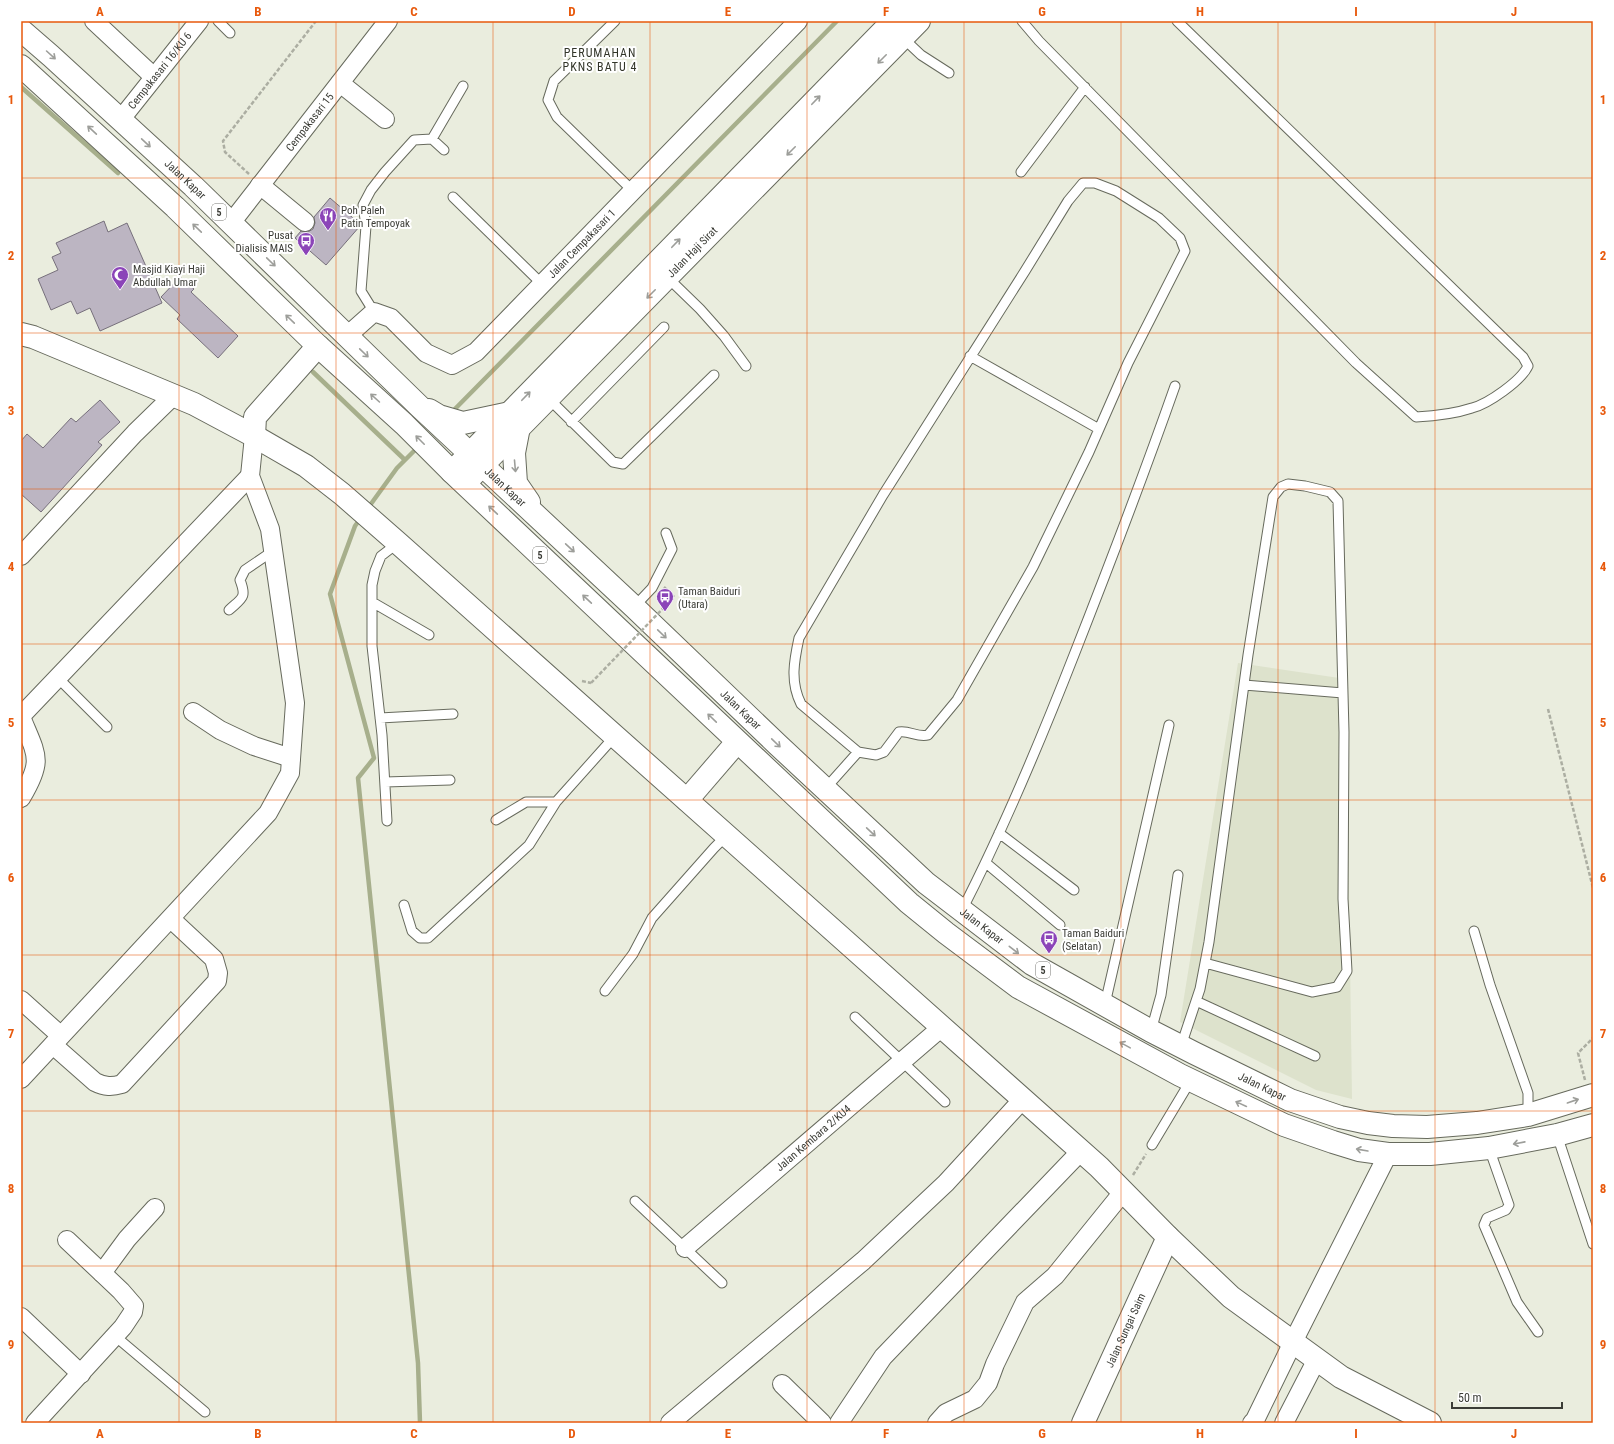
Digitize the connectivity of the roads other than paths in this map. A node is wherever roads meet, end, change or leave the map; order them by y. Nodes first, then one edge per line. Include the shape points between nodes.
1 (94, 21) edge
2 (199, 21) edge
3 (218, 21) edge
4 (388, 21) edge
5 (615, 21) edge
6 (798, 21) edge
7 (919, 21) edge
8 (1022, 21) edge
9 (1177, 21) edge
10 (24, 27) edge
11 (898, 29) edge
12 (230, 33) dead end
13 (21, 66) edge
14 (949, 73) dead end
15 (154, 77) junction
16 (340, 83) junction
17 (463, 86) dead end
18 (1085, 87) junction
19 (385, 119) dead end
20 (120, 120) junction
21 (432, 139) junction
22 (444, 150) dead end
23 (1021, 172) dead end
24 (260, 185) junction
25 (633, 191) junction
26 (453, 197) dead end
27 (306, 222) dead end
28 (231, 223) junction
29 (667, 277) junction
30 (542, 284) junction
31 (374, 312) junction
32 (664, 327) dead end
33 (21, 334) edge
34 (347, 336) junction
35 (318, 346) junction
36 (970, 356) junction
37 (746, 366) dead end
38 (714, 375) dead end
39 (1175, 386) dead end
40 (174, 395) junction
41 (548, 398) junction
42 (416, 403) junction
43 (515, 420) junction
44 (571, 422) junction
45 (1100, 429) junction
46 (458, 431) junction
47 (254, 436) junction
48 (476, 460) junction
49 (250, 476) junction
50 (459, 478) junction
51 (541, 521) junction
52 (666, 534) dead end
53 (398, 543) junction
54 (273, 551) junction
55 (21, 556) edge
56 (372, 602) junction
57 (634, 607) junction
58 (229, 610) dead end
59 (616, 626) junction
60 (429, 635) dead end
61 (57, 677) junction
62 (1244, 685) junction
63 (1343, 693) junction
64 (193, 712) dead end
65 (453, 714) dead end
66 (21, 716) edge
67 (380, 718) junction
68 (1169, 725) dead end
69 (106, 728) dead end
70 (615, 736) junction
71 (737, 742) junction
72 (858, 752) junction
73 (291, 758) junction
74 (450, 780) dead end
75 (385, 782) junction
76 (825, 789) junction
77 (21, 798) edge
78 (687, 800) junction
79 (556, 802) junction
80 (496, 820) dead end
81 (386, 821) dead end
82 (1000, 833) junction
83 (727, 835) junction
84 (986, 863) junction
85 (1178, 875) dead end
86 (1074, 890) dead end
87 (404, 905) dead end
88 (962, 910) junction
89 (171, 919) junction
90 (1060, 925) dead end
91 (1474, 932) dead end
92 (1205, 963) junction
93 (605, 992) dead end
94 (21, 1000) edge
95 (1196, 1001) junction
96 (1105, 1004) junction
97 (855, 1017) dead end
98 (942, 1027) junction
99 (1151, 1031) junction
100 (57, 1040) junction
101 (1181, 1046) junction
102 (1315, 1056) dead end
103 (902, 1061) junction
104 (21, 1079) edge
105 (1191, 1080) junction
106 (1591, 1095) edge
107 (1023, 1099) junction
108 (945, 1102) dead end
109 (1528, 1115) junction
110 (1593, 1125) edge
111 (1558, 1135) junction
112 (1152, 1145) road end
113 (1489, 1148) junction
114 (1081, 1151) junction
115 (1388, 1154) junction
116 (1123, 1192) junction
117 (634, 1201) dead end
118 (155, 1208) dead end
119 (1168, 1237) junction
120 (67, 1240) dead end
121 (1593, 1244) edge
122 (685, 1248) junction
123 (102, 1273) junction
124 (722, 1282) dead end
125 (21, 1317) edge
126 (1538, 1332) dead end
127 (115, 1336) junction
128 (1293, 1342) junction
129 (1317, 1359) junction
130 (81, 1374) junction
131 (782, 1384) dead end
132 (205, 1412) dead end
133 (35, 1423) edge
134 (670, 1423) edge
135 (822, 1423) edge
136 (839, 1423) edge
137 (937, 1423) edge
138 (1082, 1423) edge
139 (1252, 1423) edge
140 (1284, 1423) edge
141 (1430, 1423) edge

1 - 15 street
2 - 15 street, Cempakasari 16/KU 6
3 - 12 lane
4 - 16 street, Cempakasari 15
5 - 25 lane via 554,81 548,100 557,117
6 - 25 street, Jalan Cempakasari 1
7 - 11 main road, Jalan Haji Sirat
8 - 18 lane
9 - 18 lane via 1523,357 1528,366 1524,374 1503,392 1473,408 1416,417 1356,364
10 -> 20 main road, Jalan Kapar / 5
11 - 14 lane via 921,55
11 -> 29 main road, Jalan Haji Sirat
43 -> 11 main road, Jalan Haji Sirat
35 -> 13 main road, 5 via 175,206
15 - 20 street, Cempakasari 16/KU 6
16 - 19 street
16 - 24 street, Cempakasari 15
17 - 21 lane
18 - 23 lane
20 -> 28 main road, Jalan Kapar / 5
21 - 22 lane
21 - 31 lane via 414,140 385,172 363,205 366,226 361,291
24 - 27 street
24 - 28 street, Cempakasari 15
25 - 30 street, Jalan Cempakasari 1
26 - 30 lane
28 -> 34 main road, Jalan Kapar / 5
29 - 37 lane via 724,336
29 -> 41 main road, Jalan Haji Sirat
30 - 31 street, Jalan Cempakasari 1 via 476,352 452,365 426,353 391,318
31 - 34 street
32 - 44 lane
33 - 40 main road
34 -> 42 main road, Jalan Kapar / 5
35 - 47 main road via 255,417
50 -> 35 main road, 5
36 - 45 lane
36 - 45 lane via 1068,201 1083,183 1095,183 1116,191 1159,218 1180,238 1185,251 1128,363
36 - 72 lane via 883,495 799,638 793,678 801,704
38 - 44 lane via 622,464 613,462
39 - 82 lane via 1050,718
40 - 47 main road
40 - 55 street via 135,433
41 - 43 main road, Jalan Haji Sirat
41 - 44 lane
42 - 46 main road, Jalan Kapar / 5
42 - 46 main road via 440,416
43 - 46 main road
43 - 48 main road, Jalan Haji Sirat
43 -> 51 main road via 516,483
45 - 72 lane via 1033,567 957,700 928,735 923,737 899,732 884,752 876,755
46 - 48 main road, Jalan Kapar / 5
47 - 49 street
47 - 53 main road via 306,466
48 - 50 main road, Jalan Haji Sirat
48 - 51 main road, Jalan Kapar / 5
49 - 54 street via 270,529
49 - 61 street
59 -> 50 main road, 5
51 -> 57 main road, Jalan Kapar / 5
52 - 57 lane via 672,549 652,588
53 - 56 lane via 381,556 372,585
53 - 70 main road
54 - 58 lane via 245,570 240,580 244,591 243,597
54 - 73 street via 295,703
56 - 60 lane
56 - 67 lane via 372,646
57 - 59 main road
57 -> 76 main road, Jalan Kapar / 5
71 -> 59 main road, 5
61 - 66 street
61 - 69 lane
62 - 63 lane
62 - 63 lane via 1272,497 1280,487 1288,484 1330,492 1338,501
62 - 92 lane
63 - 92 lane via 1343,899 1348,971 1337,987 1312,992
64 - 73 street via 220,730 254,746
65 - 67 lane
66 - 77 street via 36,754 36,767
67 - 75 lane
68 - 96 lane
70 - 78 main road
70 - 79 lane
71 - 78 main road
105 -> 71 main road, 5 via 1018,987 909,903
72 - 76 lane
73 - 89 street via 290,773 268,813
74 - 75 lane
75 - 81 lane
76 -> 88 main road, Jalan Kapar / 5 via 926,883
78 - 83 main road
79 - 80 lane via 526,802
79 - 87 lane via 529,845 428,938 420,938 412,931
82 - 84 lane
82 - 86 lane
83 - 93 lane via 652,918 633,954
83 - 98 main road
84 - 88 lane
84 - 90 lane
85 - 99 lane via 1160,995
88 -> 96 main road, Jalan Kapar / 5 via 1032,964
89 - 100 street
89 - 100 street via 214,959 218,973 217,981 122,1084 112,1087 95,1082
91 - 109 lane via 1528,1093
92 - 95 lane
94 - 100 street
95 - 101 lane
95 - 102 lane
96 - 99 main road, Jalan Kapar / 5
97 - 103 lane
98 - 103 street, Jalan Kembara 2/KU4
98 - 107 main road
99 - 101 main road, Jalan Kapar / 5
100 - 104 street
101 - 109 main road, Jalan Kapar / 5 via 1290,1100 1340,1117 1368,1123 1426,1127
103 - 108 lane
103 - 122 street, Jalan Kembara 2/KU4
105 - 112 lane
115 -> 105 main road, 5 via 1359,1150 1284,1125
109 -> 106 main road, Jalan Kapar / 5
107 - 114 main road
107 - 134 street via 946,1183 863,1261
110 - 111 main road, 5
111 -> 113 main road, 5
111 - 121 lane
113 - 115 main road, 5 via 1430,1154
113 - 126 lane via 1509,1205 1506,1210 1487,1218 1484,1226 1517,1302
114 - 116 main road
114 - 136 street via 883,1357
115 - 128 street
116 - 119 main road
116 - 137 street via 1055,1276 1025,1302 988,1384 975,1399 946,1413
117 - 122 lane
118 - 123 street via 127,1239
119 - 128 main road via 1231,1296
119 - 138 main road, Jalan Sungai Saim
120 - 123 street
122 - 124 lane
123 - 127 street via 134,1306 133,1312
125 - 130 street
127 - 130 street
127 - 132 lane
128 - 129 main road
128 - 139 street
129 - 140 street
129 - 141 main road via 1341,1377
130 - 133 street
131 - 135 street

